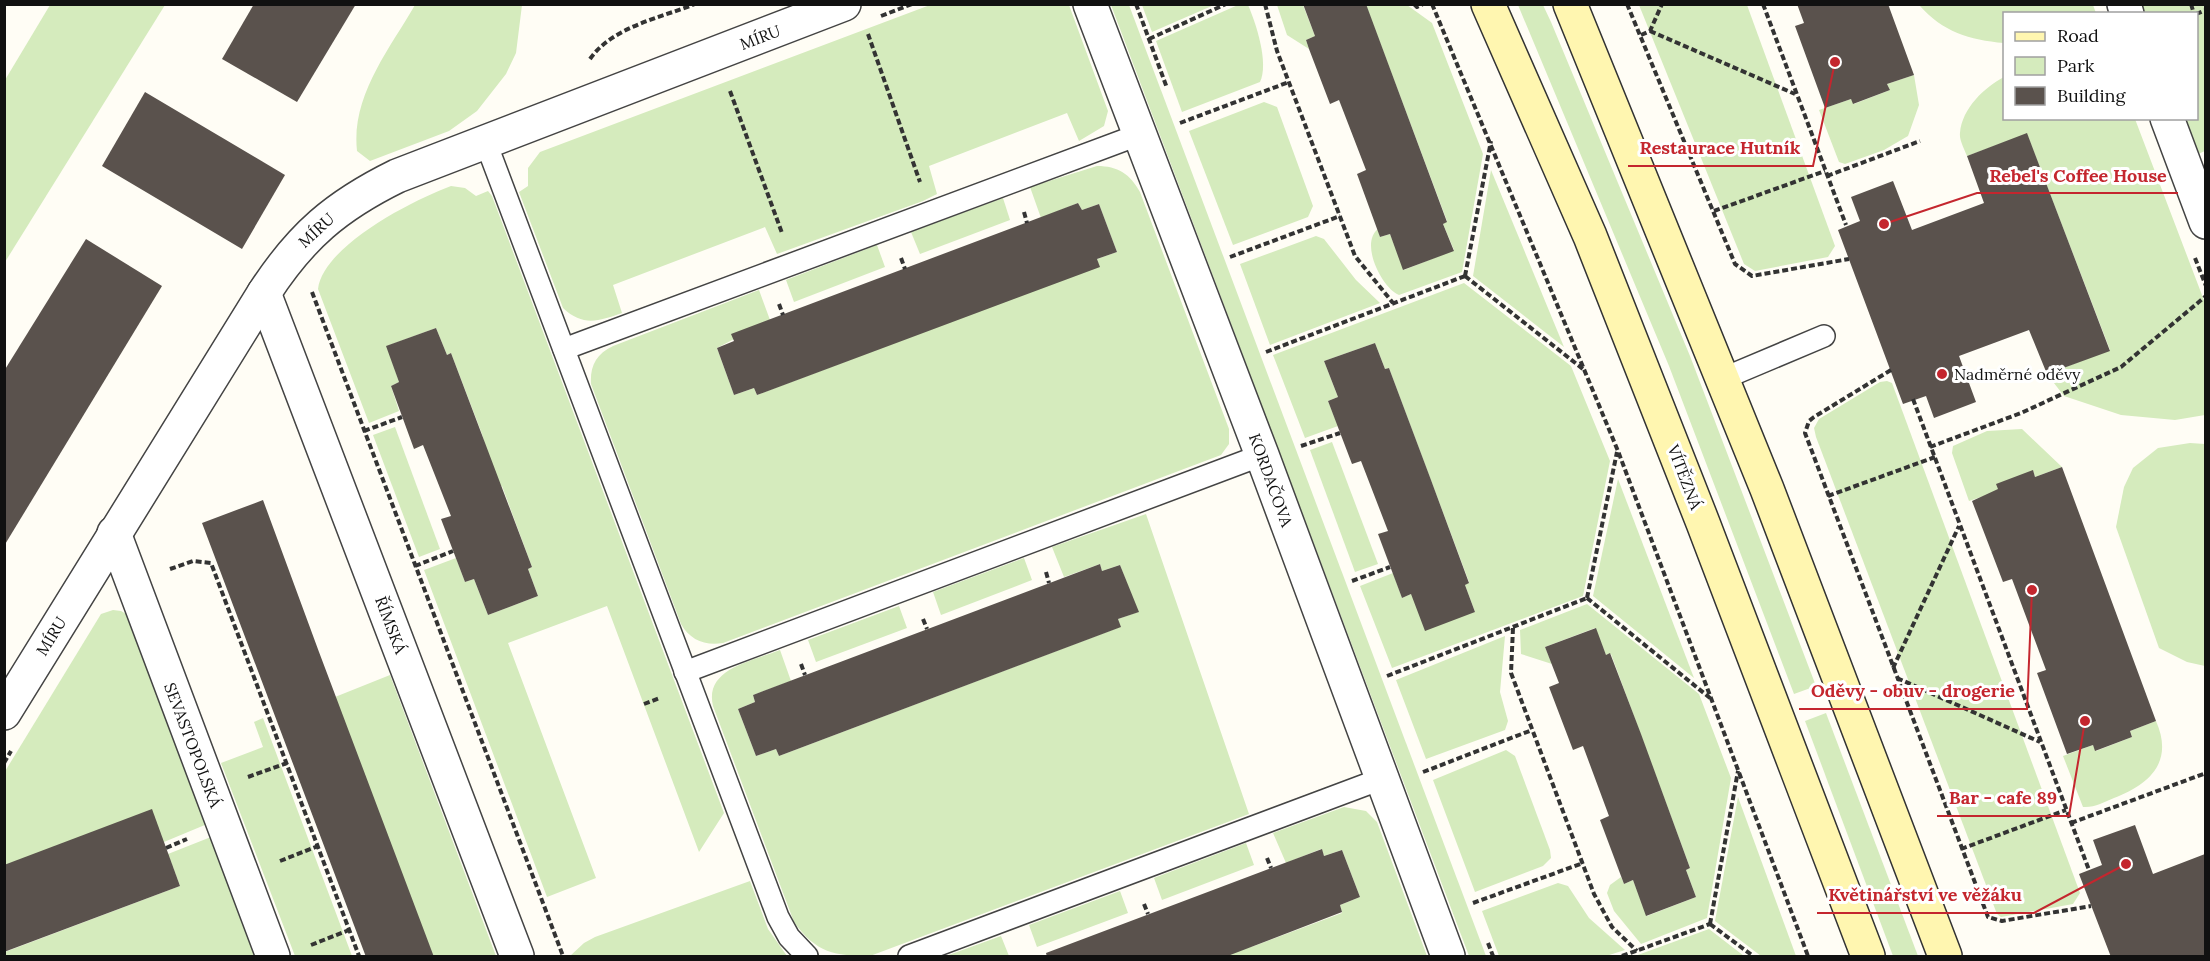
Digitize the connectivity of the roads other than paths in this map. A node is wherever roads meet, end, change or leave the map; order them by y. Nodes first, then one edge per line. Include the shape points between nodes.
1 (1090, 4) edge
2 (1488, 4) edge
3 (1570, 4) edge
4 (854, 14) edge
5 (2168, 120) edge
6 (1138, 135) junction
7 (486, 143) junction
8 (2205, 222) edge
9 (264, 293) junction
10 (1824, 336) dead end
11 (564, 349) junction
12 (1722, 379) junction
13 (1262, 455) junction
14 (114, 533) junction
15 (685, 672) junction
16 (4, 713) edge
17 (1381, 778) junction
18 (273, 957) edge
19 (517, 957) edge
20 (807, 957) edge
21 (909, 957) edge
22 (1448, 957) edge
23 (1868, 957) edge
24 (1945, 957) edge

1 - 6 street, KORDAČOVA
2 - 23 main road, VÍTĚZNÁ via 1590,236
3 - 12 main road
4 - 7 street, MÍRU
5 - 8 street
6 - 11 lane
6 - 13 street, KORDAČOVA
7 - 9 street, MÍRU via 397,176 350,201 308,234
7 - 11 lane
9 - 14 street, MÍRU
9 - 19 street, ŘÍMSKÁ
10 - 12 lane
11 - 15 lane
12 - 24 main road
13 - 15 lane
13 - 17 street, KORDAČOVA
14 - 16 street, MÍRU
14 - 18 street, SEVASTOPOLSKÁ
15 - 20 lane via 778,917
17 - 21 lane
17 - 22 street, KORDAČOVA

